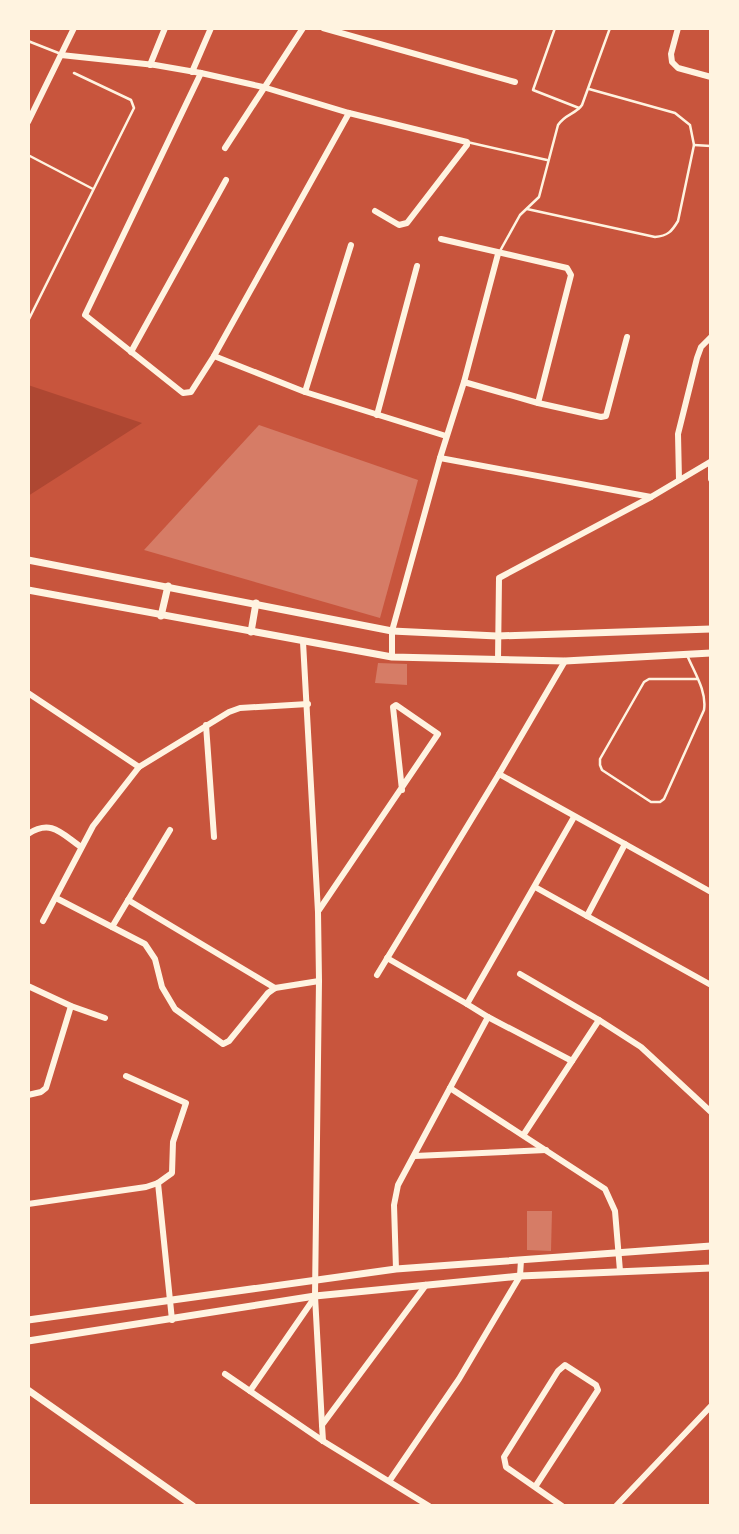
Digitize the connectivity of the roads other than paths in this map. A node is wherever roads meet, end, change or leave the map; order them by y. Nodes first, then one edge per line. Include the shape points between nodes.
1 (74, 28) edge
2 (166, 28) edge
3 (211, 28) edge
4 (303, 28) edge
5 (323, 28) edge
6 (555, 28) edge
7 (610, 28) edge
8 (678, 28) edge
9 (28, 41) edge
10 (61, 55) junction
11 (150, 65) junction
12 (192, 72) junction
13 (74, 73) dead end
14 (201, 74) junction
15 (711, 77) edge
16 (515, 82) dead end
17 (263, 87) junction
18 (589, 89) junction
19 (580, 108) junction
20 (349, 113) junction
21 (28, 122) edge
22 (467, 142) junction
23 (694, 145) junction
24 (711, 146) edge
25 (225, 148) dead end
26 (28, 155) edge
27 (547, 160) junction
28 (226, 180) dead end
29 (94, 189) junction
30 (527, 209) junction
31 (375, 211) dead end
32 (441, 239) dead end
33 (351, 245) dead end
34 (498, 254) junction
35 (417, 266) dead end
36 (28, 321) edge
37 (627, 337) dead end
38 (711, 337) edge
39 (131, 352) junction
40 (214, 356) junction
41 (464, 382) junction
42 (306, 392) junction
43 (538, 403) junction
44 (377, 415) junction
45 (446, 436) junction
46 (440, 458) junction
47 (710, 462) edge
48 (711, 479) edge
49 (679, 480) junction
50 (651, 497) junction
51 (28, 560) edge
52 (168, 586) junction
53 (28, 590) edge
54 (256, 603) junction
55 (162, 615) junction
56 (711, 629) edge
57 (392, 631) junction
58 (251, 632) junction
59 (497, 636) junction
60 (303, 642) junction
61 (711, 653) edge
62 (687, 655) junction
63 (392, 657) junction
64 (498, 660) junction
65 (565, 661) junction
66 (697, 678) junction
67 (28, 693) edge
68 (308, 704) junction
69 (206, 725) junction
70 (139, 767) junction
71 (499, 774) junction
72 (402, 790) junction
73 (574, 817) junction
74 (170, 830) dead end
75 (28, 834) edge
76 (214, 837) dead end
77 (625, 845) junction
78 (81, 847) junction
79 (535, 887) junction
80 (711, 891) edge
81 (56, 898) junction
82 (128, 900) junction
83 (318, 912) junction
84 (587, 916) junction
85 (43, 921) dead end
86 (113, 927) junction
87 (387, 958) junction
88 (520, 974) dead end
89 (377, 975) dead end
90 (319, 981) junction
91 (711, 985) edge
92 (28, 986) edge
93 (275, 988) junction
94 (467, 1004) junction
95 (71, 1006) junction
96 (488, 1017) junction
97 (105, 1018) dead end
98 (599, 1020) junction
99 (572, 1061) junction
100 (127, 1076) dead end
101 (450, 1088) junction
102 (28, 1095) edge
103 (711, 1112) edge
104 (524, 1134) junction
105 (546, 1150) junction
106 (415, 1156) junction
107 (158, 1183) junction
108 (28, 1204) edge
109 (711, 1246) edge
110 (618, 1252) junction
111 (522, 1260) junction
112 (711, 1268) edge
113 (396, 1269) junction
114 (620, 1271) junction
115 (520, 1276) junction
116 (316, 1279) junction
117 (426, 1285) junction
118 (315, 1296) junction
119 (169, 1300) junction
120 (28, 1320) edge
121 (172, 1320) junction
122 (28, 1341) edge
123 (225, 1374) dead end
124 (28, 1390) edge
125 (250, 1391) junction
126 (711, 1405) edge
127 (322, 1424) junction
128 (323, 1441) junction
129 (390, 1480) junction
130 (535, 1487) junction
131 (193, 1506) edge
132 (429, 1506) edge
133 (562, 1506) edge
134 (616, 1506) edge

1 - 10 street
2 - 11 street
3 - 12 street
4 - 17 street
5 - 16 street
6 - 19 lane via 533,90
7 - 18 lane
8 - 15 street via 671,62
9 - 10 lane
10 - 11 street
10 - 21 street
11 - 12 street
12 - 14 street
13 - 29 lane via 134,105
14 - 17 street
14 - 39 street via 86,309 87,318
17 - 20 street
17 - 25 street
18 - 19 lane
18 - 23 lane via 680,115 690,125
19 - 27 lane via 558,125
20 - 22 street
20 - 40 street
22 - 27 lane
22 - 31 street via 407,223 399,225
23 - 24 lane
23 - 30 lane via 678,221 665,236
26 - 29 lane
27 - 30 lane via 539,197
28 - 39 street
29 - 36 lane
30 - 34 lane
32 - 34 street
33 - 42 street
34 - 41 street
34 - 43 street via 570,271
35 - 44 street
37 - 43 street via 606,416
38 - 49 street via 697,358 678,433
39 - 40 street via 187,394
40 - 42 street
41 - 43 street
41 - 45 street
42 - 44 street
44 - 45 street
45 - 46 street
46 - 50 street
46 - 57 street
47 - 48 street
47 - 49 street
49 - 50 street
50 - 59 street via 499,578
51 - 52 street
52 - 54 street
52 - 55 street
53 - 55 street
54 - 57 street
54 - 58 street
55 - 58 street
56 - 59 street
57 - 59 street
57 - 63 street
58 - 60 street
59 - 64 street
60 - 63 street
60 - 68 street
61 - 62 street
62 - 65 street
62 - 66 lane
63 - 64 street
64 - 65 street
65 - 71 street
66 - 66 lane via 704,710 664,799 651,802 602,770 600,760 644,682
67 - 70 street
68 - 69 street via 240,708
68 - 83 street
69 - 70 street
69 - 76 street
70 - 78 street
71 - 73 street
71 - 87 street
72 - 72 street via 393,707 396,705 438,733
72 - 83 street
73 - 77 street
73 - 79 street
74 - 82 street
75 - 78 street via 47,826
77 - 80 street
77 - 84 street
78 - 81 street
79 - 84 street
79 - 94 street
81 - 85 street
81 - 86 street
82 - 86 street
82 - 93 street
83 - 90 street
84 - 91 street
86 - 93 street via 145,944 175,1009 223,1044
87 - 89 street
87 - 94 street
88 - 98 street
90 - 93 street
90 - 116 street
92 - 95 street
94 - 96 street
95 - 97 street
95 - 102 street via 46,1088
96 - 99 street
96 - 101 street
98 - 99 street
98 - 103 street via 641,1047
99 - 104 street
100 - 107 street via 186,1103 173,1142 172,1172
101 - 104 street
101 - 106 street
104 - 105 street
105 - 106 street
105 - 110 street via 605,1189 615,1211
106 - 113 street via 402,1174 396,1194
107 - 108 street
107 - 119 street
109 - 110 street
110 - 111 street
110 - 114 street
111 - 113 street
111 - 115 street
112 - 114 street
113 - 116 street
114 - 115 street
115 - 117 street
115 - 129 street via 459,1379
116 - 118 street
116 - 119 street
117 - 118 street
117 - 127 street
118 - 121 street
118 - 125 street
118 - 127 street
119 - 120 street
119 - 121 street
121 - 122 street
123 - 125 street
124 - 131 street
125 - 128 street
126 - 134 street
127 - 128 street
128 - 129 street
129 - 132 street
130 - 130 street via 598,1390 565,1365 504,1457 506,1467
130 - 133 street

